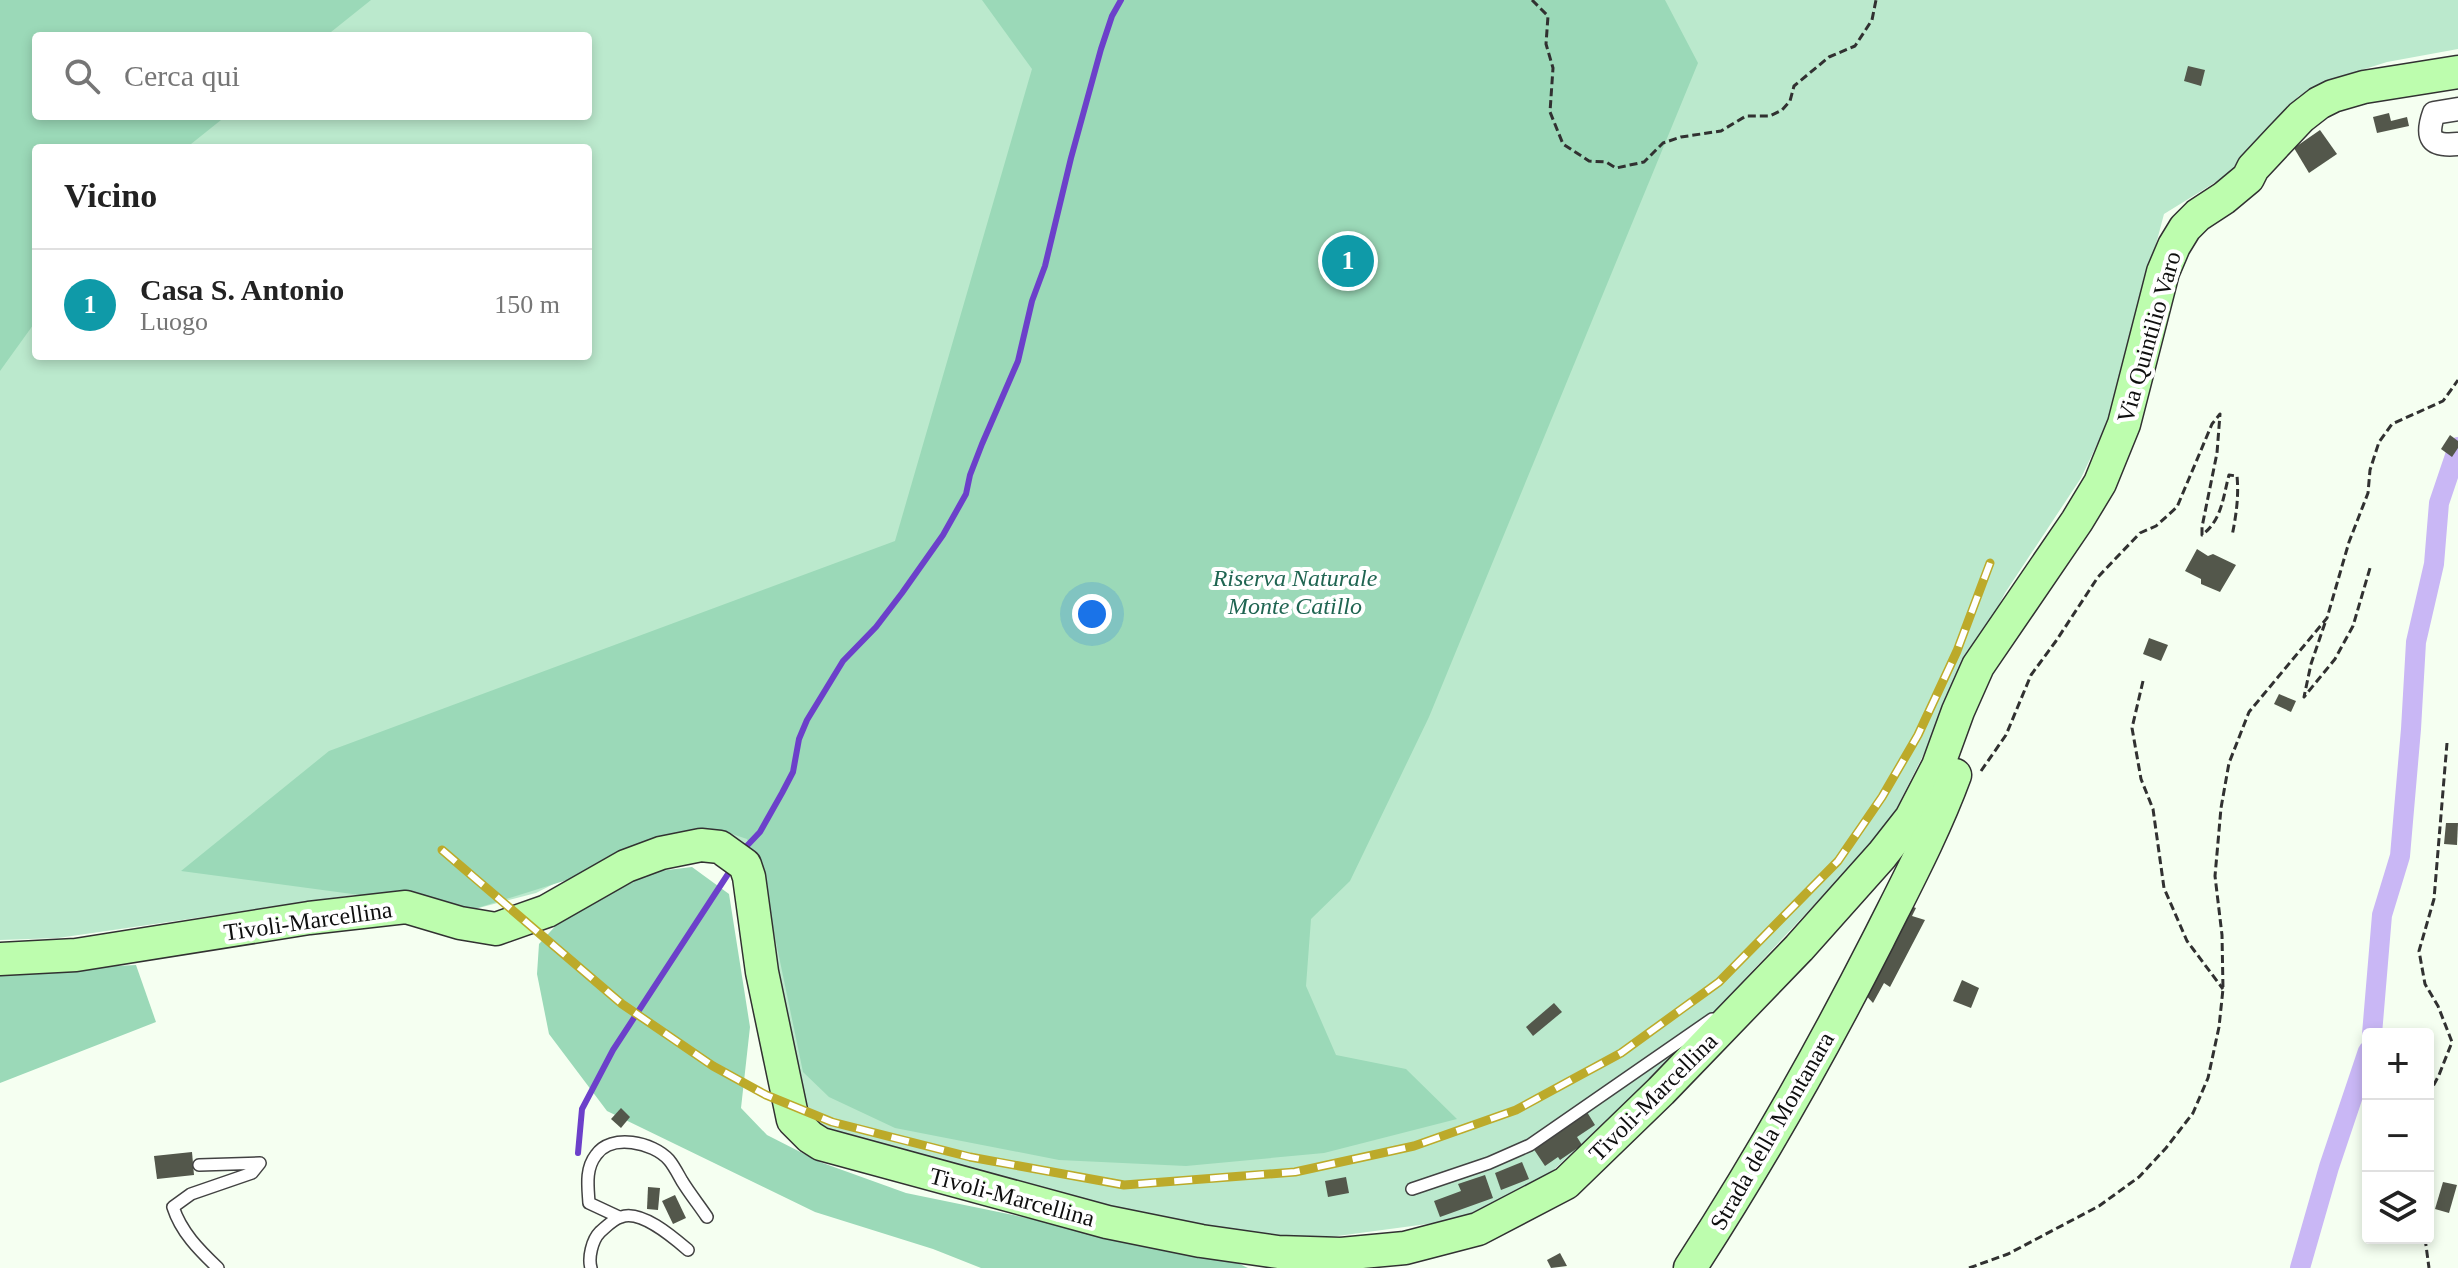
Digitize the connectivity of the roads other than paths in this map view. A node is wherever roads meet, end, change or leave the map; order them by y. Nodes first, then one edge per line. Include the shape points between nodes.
1 (2458, 72) edge
2 (2458, 109) edge
3 (2458, 144) edge
4 (1992, 643) junction
5 (0, 959) edge
6 (1739, 1011) junction
7 (199, 1165) dead end
8 (1412, 1189) dead end
9 (619, 1217) junction
10 (707, 1217) dead end
11 (688, 1250) dead end
12 (218, 1268) edge
13 (591, 1268) edge
14 (1690, 1268) edge

1 - 4 main road, Via Quintilio Varo via 2364,87 2319,103 2248,178 2185,228 2163,272 2130,406 2106,470
2 - 3 street via 2434,113 2428,131 2436,143
4 - 6 main road, Tivoli-Marcellina via 1911,818
4 - 14 main road, Strada della Montanara via 1970,731 1911,875 1771,1137
5 - 6 main road, Tivoli-Marcellina via 76,955 406,907 496,929 547,911 626,866 679,849 720,847 745,865 749,877 762,972 793,1120 810,1137 872,1159 1107,1222 1278,1252 1341,1254 1405,1248 1478,1229 1566,1183
6 - 8 lane via 1712,1019 1530,1145
7 - 12 lane via 260,1163 252,1173 191,1194 173,1207 178,1223
9 - 10 lane via 589,1203 587,1182 596,1153 626,1141 668,1159
9 - 11 lane via 659,1225
9 - 13 lane via 595,1237

